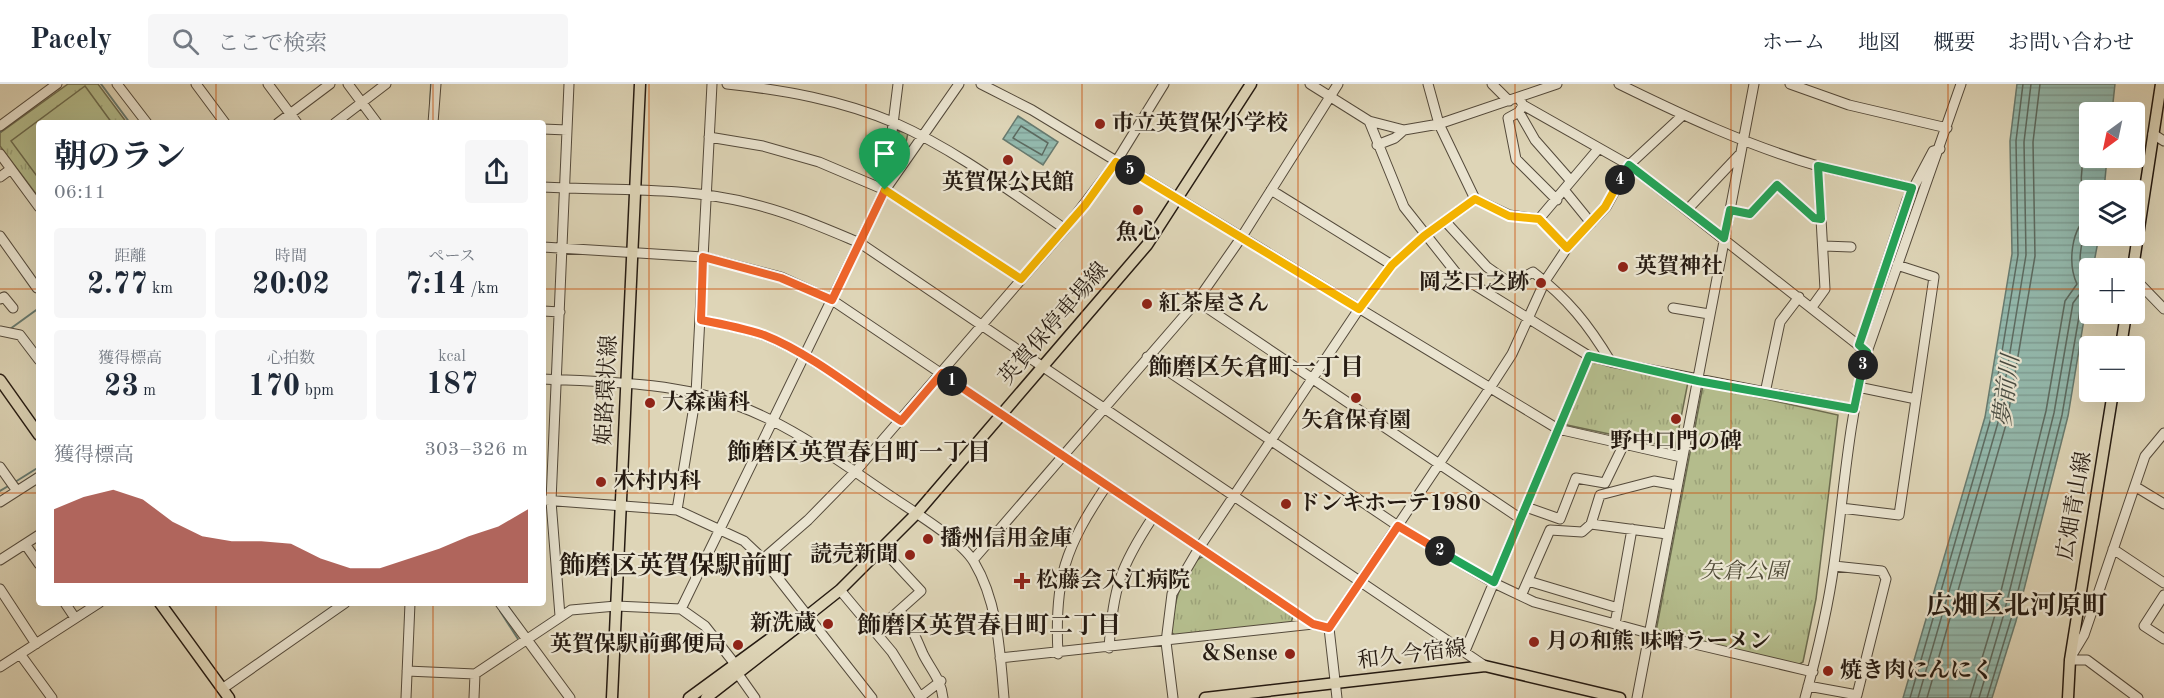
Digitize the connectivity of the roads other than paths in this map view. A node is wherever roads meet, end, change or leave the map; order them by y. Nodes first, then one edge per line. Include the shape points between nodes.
1 (57, 84) edge
2 (117, 84) edge
3 (196, 84) edge
4 (268, 84) edge
5 (330, 84) edge
6 (348, 84) edge
7 (386, 84) edge
8 (436, 84) edge
9 (569, 84) edge
10 (640, 84) edge
11 (712, 84) edge
12 (727, 84) edge
13 (898, 84) edge
14 (959, 84) edge
15 (981, 84) edge
16 (1164, 84) edge
17 (1251, 84) edge
18 (1310, 84) edge
19 (1338, 84) edge
20 (1428, 84) edge
21 (1492, 84) edge
22 (1557, 84) edge
23 (1619, 84) edge
24 (1754, 84) edge
25 (1790, 84) edge
26 (1961, 84) edge
27 (2161, 84) edge
28 (46, 87) edge
29 (1330, 96) junction
30 (1509, 101) junction
31 (362, 102) junction
32 (2161, 103) edge
33 (1521, 105) junction
34 (290, 113) junction
35 (1683, 116) junction
36 (2, 120) edge
37 (145, 120) edge
38 (223, 120) edge
39 (282, 120) edge
40 (295, 120) edge
41 (338, 120) edge
42 (374, 120) edge
43 (433, 120) edge
44 (1369, 121) junction
45 (894, 123) junction
46 (1439, 124) junction
47 (1947, 128) junction
48 (546, 129) edge
49 (567, 130) junction
50 (1404, 130) junction
51 (2152, 134) junction
52 (922, 136) junction
53 (709, 138) junction
54 (1743, 140) junction
55 (2164, 141) edge
56 (1377, 144) junction
57 (1599, 148) junction
58 (1941, 149) junction
59 (0, 154) edge
60 (1739, 154) junction
61 (1116, 162) junction
62 (1629, 165) junction
63 (1818, 166) junction
64 (11, 169) junction
65 (0, 177) edge
66 (1571, 181) junction
67 (546, 187) edge
68 (564, 188) junction
69 (1912, 188) junction
70 (635, 189) junction
71 (885, 190) junction
72 (1271, 190) junction
73 (1564, 191) junction
74 (706, 196) junction
75 (1179, 199) junction
76 (1475, 199) junction
77 (1557, 200) junction
78 (36, 203) edge
79 (1687, 210) junction
80 (1730, 210) junction
81 (1539, 219) junction
82 (1821, 219) junction
83 (1445, 221) junction
84 (1591, 223) junction
85 (1065, 229) junction
86 (0, 236) edge
87 (1424, 236) junction
88 (1241, 238) junction
89 (1724, 238) junction
90 (860, 243) junction
91 (1824, 246) junction
92 (546, 247) edge
93 (1851, 247) dead end
94 (562, 248) junction
95 (1567, 248) junction
96 (633, 253) junction
97 (703, 257) junction
98 (2134, 258) edge
99 (1392, 265) junction
100 (1897, 265) junction
101 (1021, 279) junction
102 (1545, 281) junction
103 (36, 287) edge
104 (2145, 289) edge
105 (1799, 297) junction
106 (0, 300) edge
107 (832, 300) junction
108 (1197, 301) junction
109 (13, 308) dead end
110 (1673, 308) dead end
111 (1812, 308) junction
112 (1359, 309) junction
113 (2164, 309) edge
114 (546, 311) edge
115 (560, 312) junction
116 (1709, 314) junction
117 (701, 320) junction
118 (1528, 321) junction
119 (982, 327) junction
120 (0, 331) edge
121 (1863, 349) junction
122 (36, 356) edge
123 (1589, 356) junction
124 (804, 357) junction
125 (1147, 357) junction
126 (1611, 362) junction
127 (1043, 367) junction
128 (942, 373) junction
129 (546, 379) edge
130 (1311, 379) junction
131 (0, 380) edge
132 (556, 380) junction
133 (1698, 381) junction
134 (627, 384) junction
135 (1858, 387) junction
136 (1490, 388) junction
137 (1765, 393) junction
138 (696, 394) junction
139 (1916, 399) junction
140 (2111, 402) edge
141 (1103, 408) junction
142 (1854, 409) junction
143 (1002, 414) junction
144 (901, 421) junction
145 (772, 422) junction
146 (1558, 429) junction
147 (36, 431) edge
148 (2164, 433) edge
149 (546, 439) edge
150 (1271, 439) junction
151 (554, 440) junction
152 (1624, 444) junction
153 (1063, 455) junction
154 (1681, 457) junction
155 (1439, 465) junction
156 (0, 467) edge
157 (855, 472) junction
158 (36, 479) edge
159 (1107, 485) junction
160 (1676, 485) junction
161 (2136, 487) junction
162 (17, 491) junction
163 (1234, 496) junction
164 (547, 500) edge
165 (0, 502) edge
166 (2164, 504) edge
167 (620, 505) junction
168 (1526, 507) junction
169 (1841, 508) junction
170 (676, 510) junction
171 (916, 514) junction
172 (1153, 517) junction
173 (1521, 519) junction
174 (1591, 524) junction
175 (1398, 526) junction
176 (719, 529) junction
177 (1632, 530) junction
178 (1667, 534) junction
179 (36, 536) edge
180 (25, 544) junction
181 (1199, 548) junction
182 (882, 549) junction
183 (2113, 549) junction
184 (763, 558) junction
185 (0, 560) edge
186 (36, 560) edge
187 (973, 560) junction
188 (1834, 566) junction
189 (1361, 580) junction
190 (1528, 581) junction
191 (1494, 582) junction
192 (2164, 583) edge
193 (0, 589) edge
194 (840, 590) junction
195 (2164, 595) edge
196 (1521, 596) junction
197 (67, 606) edge
198 (94, 606) edge
199 (162, 606) edge
200 (341, 606) edge
201 (410, 606) edge
202 (502, 606) edge
203 (616, 606) junction
204 (1618, 608) junction
205 (681, 609) junction
206 (900, 611) junction
207 (560, 616) junction
208 (806, 617) junction
209 (75, 618) junction
210 (1313, 624) junction
211 (1615, 624) junction
212 (1329, 628) junction
213 (875, 632) junction
214 (1648, 633) junction
215 (2164, 639) edge
216 (525, 640) junction
217 (1166, 642) junction
218 (36, 644) junction
219 (1109, 648) junction
220 (1465, 651) junction
221 (20, 654) junction
222 (1058, 654) junction
223 (1000, 658) junction
224 (2070, 660) junction
225 (0, 666) edge
226 (1485, 666) junction
227 (737, 669) junction
228 (407, 671) junction
229 (1813, 672) junction
230 (475, 674) junction
231 (941, 681) junction
232 (1335, 684) junction
233 (1808, 686) junction
234 (226, 693) edge
235 (1578, 693) edge
236 (52, 698) edge
237 (406, 698) edge
238 (474, 698) edge
239 (570, 698) edge
240 (612, 698) edge
241 (688, 698) edge
242 (706, 698) edge
243 (755, 698) edge
244 (872, 698) edge
245 (943, 698) edge
246 (1004, 698) edge
247 (1173, 698) edge
248 (1205, 698) edge
249 (1337, 698) edge
250 (1620, 698) edge
251 (1637, 698) edge
252 (1805, 698) edge
253 (2068, 698) edge
254 (2138, 698) edge

1 - 28 street
2 - 37 street
3 - 38 street
4 - 34 street
5 - 34 street
6 - 31 street
7 - 31 street
8 - 43 street
9 - 49 street
10 - 70 main road, 姫路環状線
11 - 53 street
12 - 45 street via 831,101
13 - 45 street
14 - 52 street
15 - 61 street via 1032,110
16 - 61 street
17 - 75 main road, 英賀保停車場線
18 - 29 street
19 - 29 street
20 - 46 street
21 - 30 street
22 - 33 street
23 - 35 street
24 - 54 street
25 - 47 street via 1849,105
26 - 47 street
27 - 32 main road
28 - 36 street
29 - 44 street
29 - 72 street
30 - 33 street
30 - 46 street
31 - 41 street
31 - 42 street
32 - 51 main road
33 - 57 street
33 - 66 street via 1535,140
33 - 77 street via 1508,118 1516,159
34 - 39 street
34 - 40 street
35 - 54 street
35 - 62 street
44 - 50 street
44 - 56 street
45 - 52 street
45 - 71 street
46 - 50 street
46 - 76 street
47 - 58 street
48 - 49 street
49 - 68 street
50 - 56 street
51 - 55 street
51 - 98 main road
52 - 71 street
52 - 85 street
53 - 71 street via 763,146 819,162
53 - 74 street
54 - 60 street
54 - 63 street
56 - 87 street via 1404,207
57 - 62 street
57 - 66 street
58 - 69 street via 1933,151
58 - 100 street
59 - 64 street
60 - 79 street
60 - 80 street
61 - 75 street
61 - 85 street
62 - 79 street
62 - 84 street
63 - 69 street
63 - 82 street
64 - 65 street
64 - 78 street
66 - 73 street
67 - 68 street
68 - 70 street
68 - 94 street
69 - 121 street
70 - 74 street
70 - 96 main road, 姫路環状線
71 - 90 street
71 - 101 street
72 - 88 street
72 - 99 street
73 - 77 street
73 - 84 street
74 - 90 street via 803,218
74 - 97 street
75 - 88 street
75 - 127 main road, 英賀保停車場線 via 1147,245
76 - 81 street via 1509,216
76 - 83 street
77 - 81 street
79 - 89 street
80 - 82 street via 1750,214 1777,185 1814,218
80 - 89 street
81 - 95 street
82 - 91 street
83 - 87 street
83 - 102 street via 1487,267 1511,284 1533,272
84 - 95 street
85 - 101 street
86 - 103 street
87 - 99 street
87 - 118 street via 1457,274
88 - 108 street
88 - 112 street
89 - 105 street
89 - 116 street
90 - 107 street
90 - 119 street
91 - 93 street
91 - 111 street via 1825,289
92 - 94 street
94 - 96 street
94 - 115 street
95 - 102 street
96 - 97 street
96 - 134 main road, 姫路環状線
97 - 107 street via 781,278
97 - 117 street
99 - 112 street
100 - 121 street
100 - 139 street via 1934,277
101 - 119 street
102 - 118 street
102 - 126 street via 1591,328
104 - 113 street
105 - 111 street
105 - 137 street via 1780,322
106 - 109 street via 4,297
107 - 124 street
107 - 128 street
108 - 125 street
108 - 130 street
110 - 116 street
111 - 121 street
112 - 130 street
112 - 136 street
114 - 115 street
115 - 132 street
116 - 133 street
117 - 124 street via 766,336
117 - 138 street
118 - 123 street
118 - 136 street
119 - 127 street
119 - 128 street
120 - 122 street via 20,335
121 - 135 street
123 - 126 street
123 - 146 street
124 - 144 street
124 - 145 street
125 - 141 street
125 - 150 street
126 - 133 street
127 - 141 street
127 - 143 main road, 英賀保停車場線
128 - 143 street
128 - 144 street
129 - 132 street
130 - 150 street
130 - 155 street
131 - 147 main road
132 - 134 street
132 - 151 street
133 - 137 street
133 - 154 street
134 - 138 street
134 - 167 main road, 姫路環状線
135 - 139 street
135 - 142 street
136 - 146 street
136 - 155 street
137 - 142 street
138 - 145 street via 736,405
138 - 170 street
139 - 169 street via 1899,515
140 - 224 main road, 広畑青山線
141 - 153 street
141 - 163 street
142 - 169 street
143 - 153 street
143 - 171 main road, 英賀保停車場線
144 - 157 street
145 - 157 street
145 - 176 street
146 - 152 street
146 - 168 street
148 - 161 street via 2145,456
149 - 151 street
150 - 163 street
150 - 175 street
151 - 164 street
152 - 154 street
152 - 168 street via 1605,483 1575,478 1560,519
153 - 159 street
153 - 187 street
154 - 160 street
155 - 173 street
155 - 175 street
156 - 162 street
157 - 171 street
157 - 184 street
158 - 162 street
159 - 172 street
159 - 222 street via 1082,523 1062,570 1055,610
160 - 174 street via 1654,481 1600,495
160 - 178 street
161 - 166 street
161 - 183 street
162 - 165 street
163 - 181 street
163 - 189 street
164 - 167 street
164 - 207 street
167 - 170 street
167 - 203 main road, 姫路環状線
168 - 173 street
169 - 188 street
170 - 176 street
171 - 182 main road, 英賀保停車場線
171 - 187 street
172 - 181 street
172 - 219 street via 1119,575
173 - 191 street
174 - 177 street
174 - 190 street via 1582,532 1550,530
175 - 189 street
175 - 191 street
176 - 184 street via 744,541
176 - 205 street
177 - 178 street
177 - 204 street
178 - 214 street
179 - 180 street
180 - 185 street
180 - 186 street
181 - 210 street
181 - 217 street via 1172,594
182 - 194 main road, 英賀保停車場線
182 - 206 street via 921,591
183 - 192 street
183 - 224 street via 2084,635
184 - 208 street
187 - 223 street via 993,608
188 - 229 street
188 - 233 street via 1881,571 1886,579 1857,696
189 - 212 street
189 - 220 street
190 - 196 street
190 - 204 street
191 - 196 street
191 - 220 street
193 - 218 street
194 - 208 main road, 英賀保停車場線
194 - 213 street
195 - 215 street via 2144,626
196 - 211 street
197 - 209 street
198 - 209 street
199 - 234 main road
200 - 234 street
201 - 228 street
202 - 216 street
203 - 205 street
203 - 207 street via 586,607
203 - 240 main road, 姫路環状線
204 - 211 street
205 - 227 street via 705,626
206 - 213 street
206 - 231 street
207 - 216 street
208 - 227 main road, 英賀保停車場線
208 - 244 street
209 - 218 street
210 - 212 street
210 - 217 street
211 - 214 street
212 - 232 street
213 - 231 street via 920,697
214 - 229 street
214 - 251 street
216 - 230 street
216 - 239 street
217 - 219 street
217 - 247 street
218 - 221 street
219 - 222 street
220 - 226 street
221 - 225 street
221 - 236 street
222 - 223 street
223 - 246 street
224 - 253 main road, 広畑青山線
224 - 254 street via 2087,660
226 - 232 main road, 和久今宿線
226 - 235 main road, 和久今宿線
227 - 241 main road, 英賀保停車場線
227 - 242 main road, 英賀保停車場線
227 - 243 street
228 - 230 street
228 - 237 street
229 - 233 street
230 - 238 street
231 - 245 street
232 - 248 main road, 和久今宿線
232 - 249 street
233 - 252 street
235 - 250 main road, 和久今宿線

